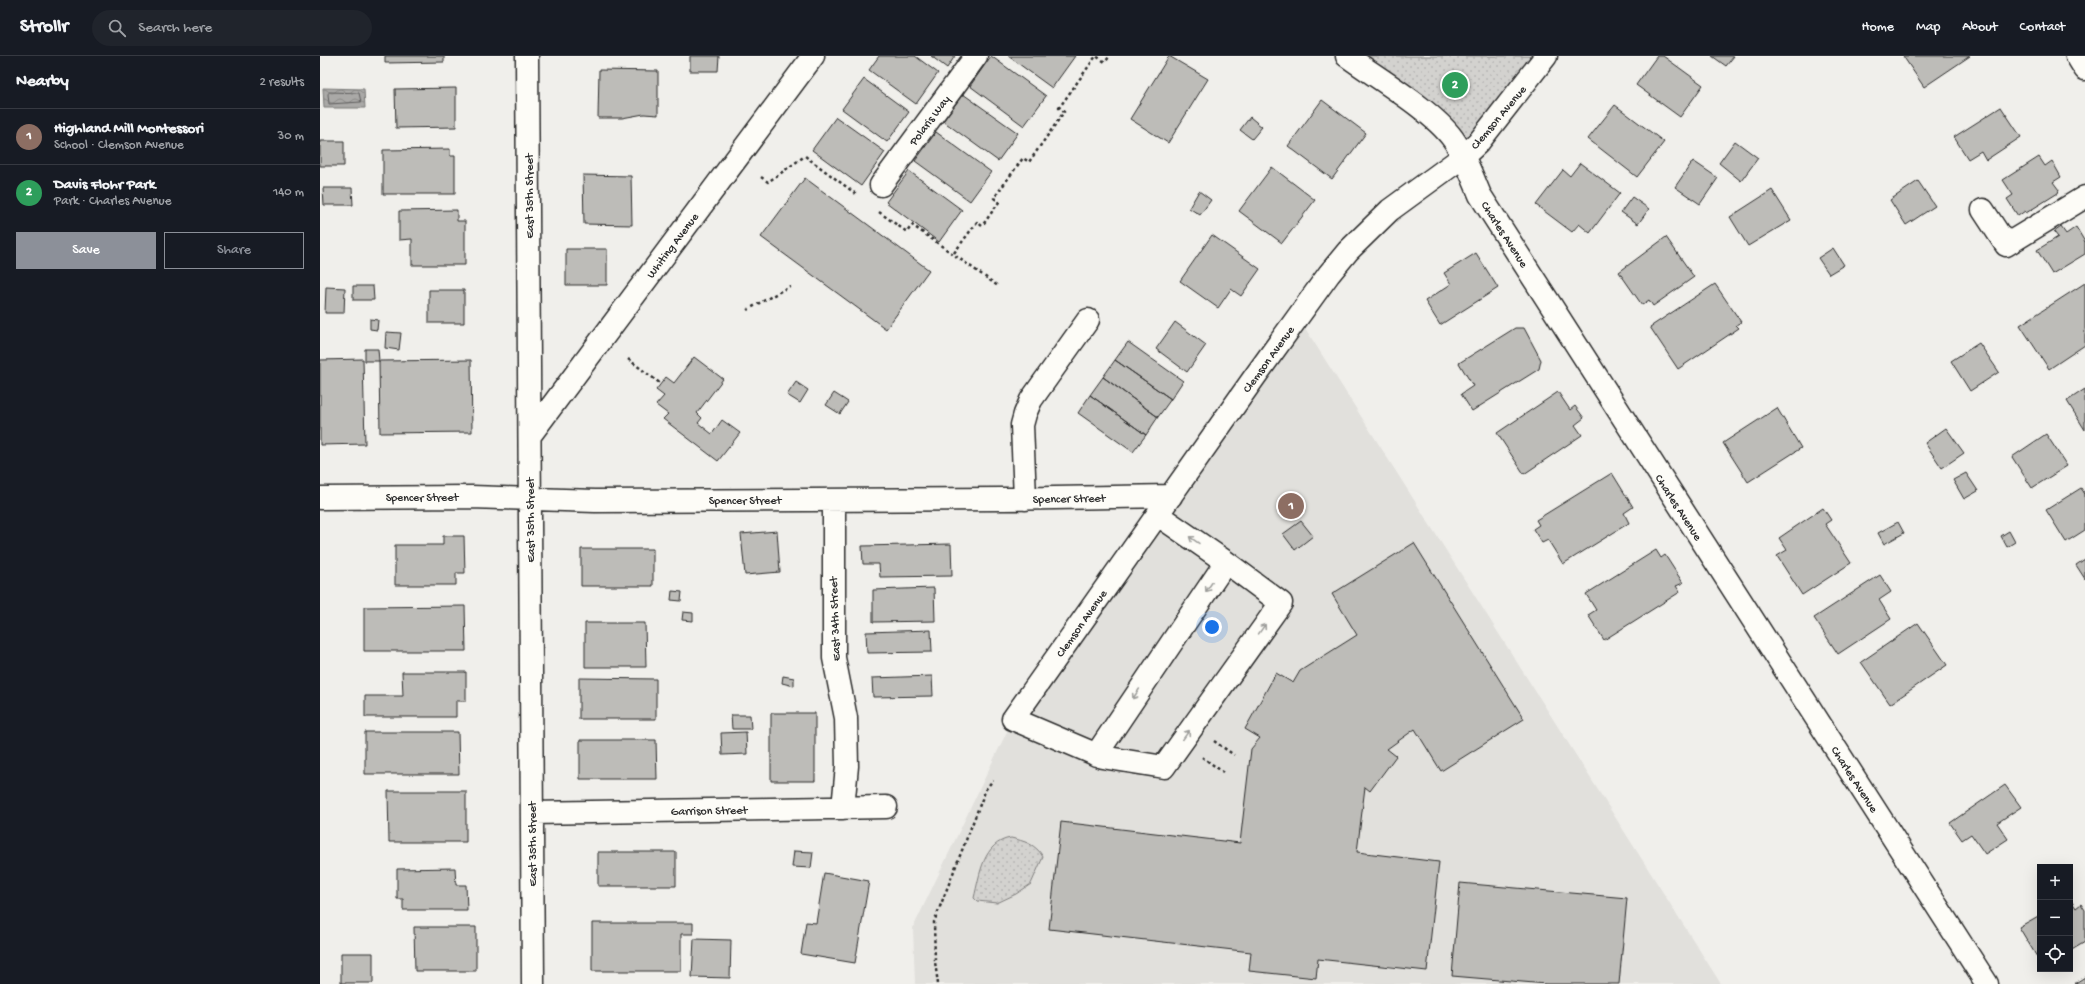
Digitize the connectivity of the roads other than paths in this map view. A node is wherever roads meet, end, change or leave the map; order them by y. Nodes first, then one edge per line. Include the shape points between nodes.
1 (527, 56) edge
2 (813, 56) edge
3 (976, 56) edge
4 (1347, 56) edge
5 (1546, 56) edge
6 (2077, 56) edge
7 (2085, 69) edge
8 (1464, 156) junction
9 (881, 185) dead end
10 (2085, 197) edge
11 (1983, 210) dead end
12 (1088, 320) dead end
13 (531, 434) junction
14 (1171, 496) junction
15 (320, 498) edge
16 (530, 499) junction
17 (1025, 499) junction
18 (834, 500) junction
19 (1158, 514) junction
20 (1226, 562) junction
21 (1096, 754) junction
22 (886, 807) dead end
23 (843, 808) junction
24 (532, 812) junction
25 (533, 984) edge
26 (1987, 984) edge

1 - 13 street, East 35th Street
2 - 13 street, Whiting Avenue
3 - 9 street, Polaris Way
4 - 8 street, Charles Avenue via 1429,114 1452,138
5 - 8 street, Clemson Avenue via 1478,143
6 - 7 street
8 - 14 street, Clemson Avenue via 1390,210 1348,252 1256,375
8 - 26 street, Charles Avenue via 1480,195
10 - 11 street via 2006,245
12 - 17 street via 1025,414 1022,425
13 - 16 street, East 35th Street
14 - 17 street, Spencer Street
14 - 19 street, Clemson Avenue
15 - 16 street, Spencer Street
16 - 18 street, Spencer Street
16 - 24 street, East 35th Street
17 - 18 street, Spencer Street
18 - 23 street, East 34th Street via 834,658 846,718 847,766
20 -> 19 street
19 - 21 street, Clemson Avenue via 1013,719
20 -> 21 street
21 -> 20 street via 1164,767 1280,603
22 - 23 street, Garrison Street
23 - 24 street, Garrison Street
24 - 25 street, East 35th Street

